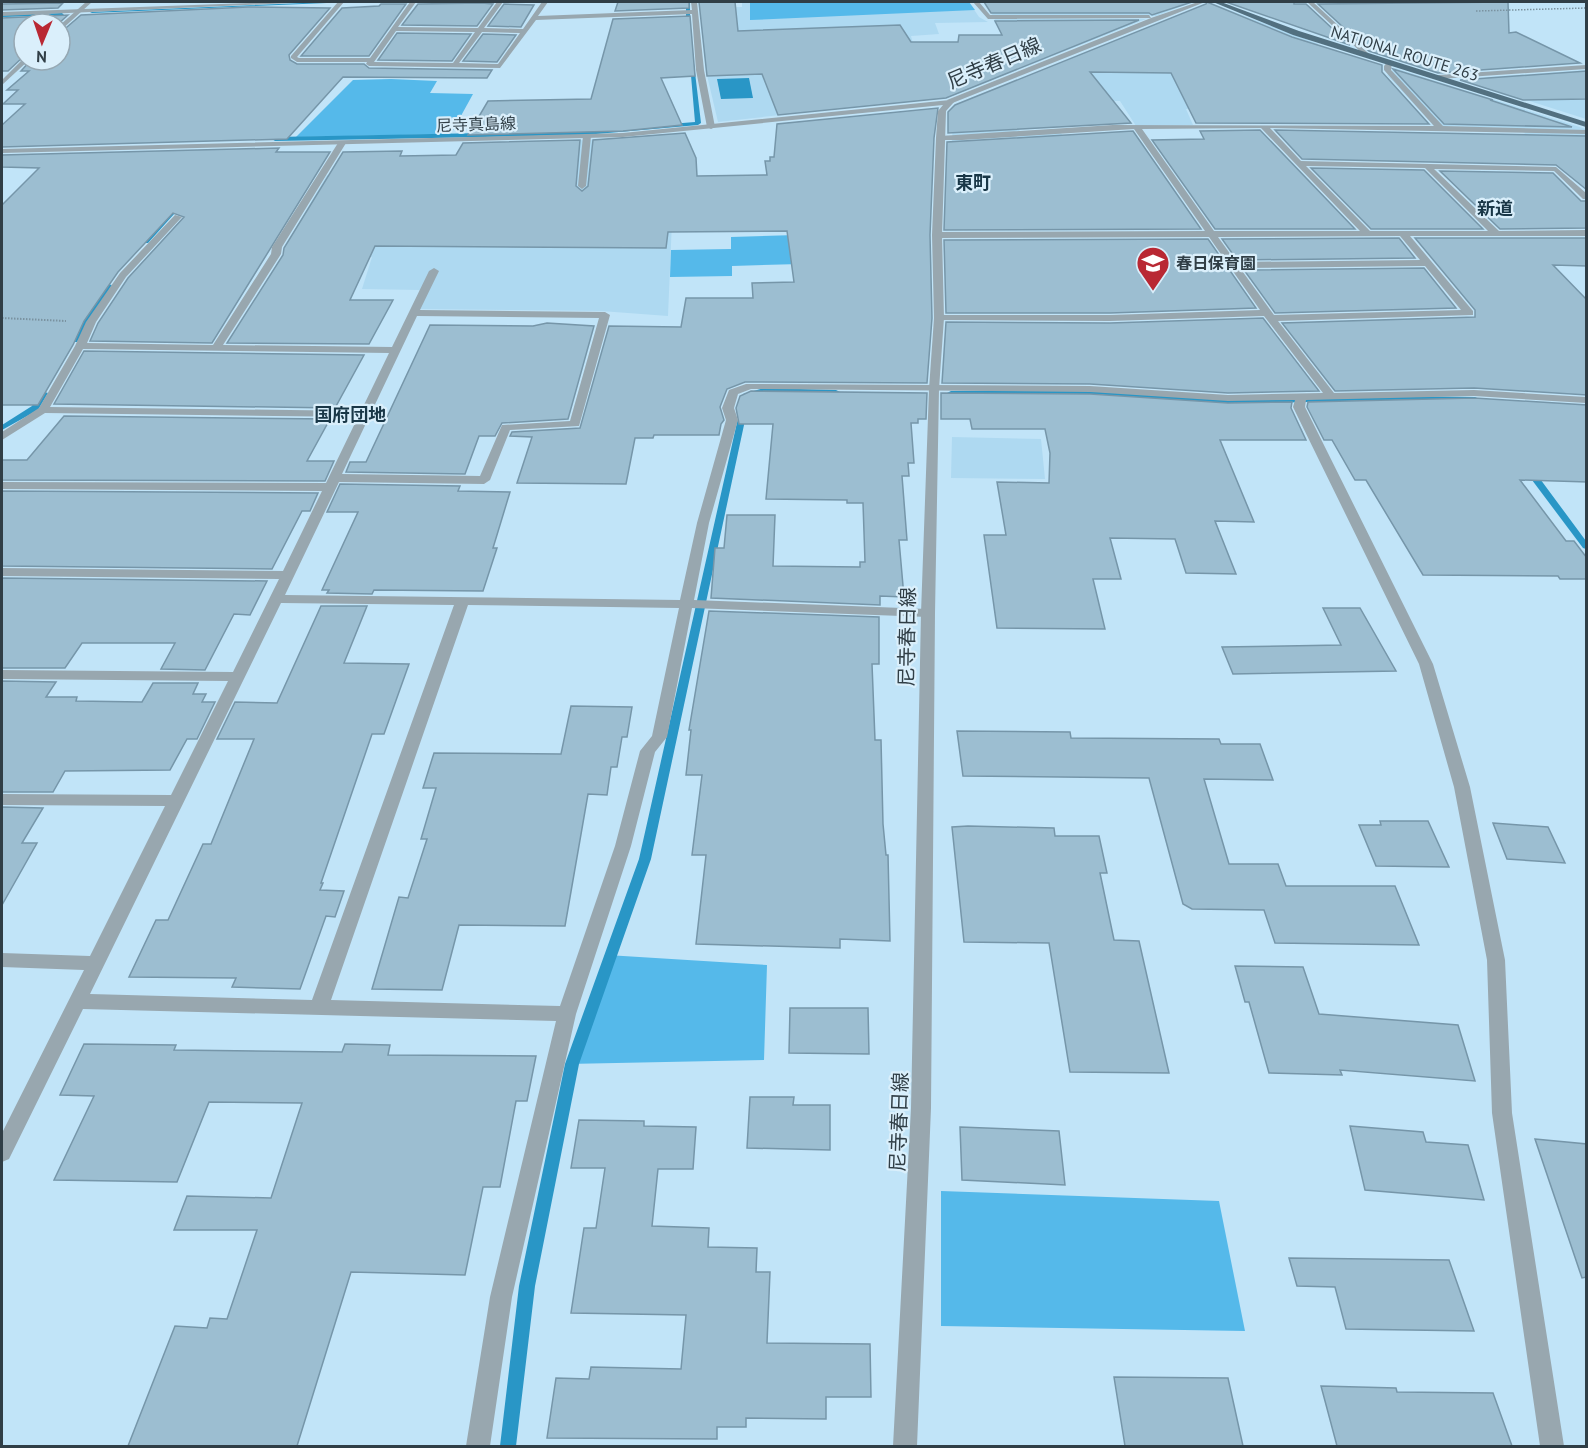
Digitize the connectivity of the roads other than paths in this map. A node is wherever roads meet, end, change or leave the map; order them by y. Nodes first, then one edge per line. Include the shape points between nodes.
1 (89, 2) edge
2 (132, 2) edge
3 (308, 2) edge
4 (340, 2) edge
5 (413, 2) edge
6 (500, 2) edge
7 (545, 2) edge
8 (694, 2) edge
9 (976, 2) edge
10 (1202, 2) edge
11 (1216, 2) edge
12 (1310, 2) edge
13 (123, 9) junction
14 (80, 11) junction
15 (695, 12) junction
16 (2, 14) edge
17 (1159, 17) junction
18 (72, 18) edge
19 (534, 18) junction
20 (394, 29) junction
21 (480, 30) junction
22 (524, 31) junction
23 (1366, 54) junction
24 (372, 60) junction
25 (1389, 62) junction
26 (454, 66) junction
27 (1587, 67) edge
28 (1439, 77) junction
29 (950, 102) junction
30 (1587, 124) edge
31 (1263, 126) junction
32 (711, 127) junction
33 (1137, 128) junction
34 (1440, 128) junction
35 (1587, 132) edge
36 (587, 136) junction
37 (940, 138) junction
38 (342, 143) junction
39 (2, 151) edge
40 (1300, 163) junction
41 (1427, 166) junction
42 (582, 186) dead end
43 (1587, 197) edge
44 (178, 217) dead end
45 (1587, 233) edge
46 (1368, 234) junction
47 (1403, 234) junction
48 (1497, 234) junction
49 (937, 235) junction
50 (1213, 235) junction
51 (1427, 263) junction
52 (1234, 266) junction
53 (434, 271) dead end
54 (414, 313) junction
55 (1269, 315) junction
56 (939, 318) junction
57 (80, 346) junction
58 (216, 348) junction
59 (397, 350) junction
60 (934, 389) junction
61 (1330, 395) junction
62 (1587, 400) edge
63 (1300, 401) junction
64 (43, 410) junction
65 (366, 414) junction
66 (2, 436) edge
67 (333, 482) junction
68 (2, 485) edge
69 (2, 572) edge
70 (288, 575) junction
71 (276, 599) junction
72 (462, 602) junction
73 (687, 604) junction
74 (928, 613) junction
75 (2, 674) edge
76 (237, 677) junction
77 (2, 799) edge
78 (175, 801) junction
79 (2, 960) edge
80 (94, 963) junction
81 (76, 1000) junction
82 (319, 1007) junction
83 (567, 1014) junction
84 (2, 1153) edge
85 (478, 1446) edge
86 (905, 1446) edge
87 (1552, 1446) edge

1 - 14 street
2 - 13 street
3 - 13 street
4 - 24 street via 293,57
5 - 20 street
6 - 21 street
7 - 19 street
8 - 15 street
9 - 17 street via 988,16
10 - 17 street, 尼寺春日線
11 - 23 highway, NATIONAL ROUTE 263 via 1296,33
12 - 23 street
13 - 14 street
14 - 16 street
14 - 18 street
15 - 19 street
15 - 32 street via 700,70
17 - 29 street, 尼寺春日線
19 - 22 street
20 - 21 street
20 - 24 street
21 - 22 street
21 - 26 street
22 - 26 street via 500,66
23 - 25 highway, NATIONAL ROUTE 263
24 - 26 street via 369,64
25 - 28 highway, NATIONAL ROUTE 263
25 - 34 street via 1388,70
27 - 28 street
28 - 30 highway, NATIONAL ROUTE 263
29 - 32 street, 尼寺真島線
29 - 37 street, 尼寺春日線 via 942,111
31 - 33 street
31 - 34 street
31 - 40 street
32 - 36 street, 尼寺真島線
33 - 37 street
33 - 50 street
34 - 35 street
36 - 38 street, 尼寺真島線
36 - 42 street
37 - 49 street, 尼寺春日線
38 - 39 street, 尼寺真島線
38 - 58 street
40 - 41 street
40 - 46 street
41 - 43 street via 1556,169
41 - 48 street
44 - 57 street via 123,275 91,322
45 - 48 street
46 - 47 street
46 - 50 street
47 - 48 street
47 - 51 street
49 - 50 street
49 - 56 street, 尼寺春日線
50 - 52 street
51 - 52 street
51 - 55 street via 1469,314
52 - 55 street
53 - 54 street
54 - 59 street
54 - 67 street via 605,315 575,424 506,427 484,480
55 - 56 street
55 - 61 street
56 - 60 street, 尼寺春日線
57 - 58 street
57 - 64 street
58 - 59 street
59 - 65 street
60 - 63 street via 1079,388
60 - 73 street via 750,386 733,392 728,408 732,420
60 - 74 street, 尼寺春日線
61 - 62 street via 1474,393
61 - 63 street
63 - 87 street via 1426,664 1462,787 1496,960 1502,1113
64 - 65 street
64 - 66 street
65 - 67 street
67 - 68 street
67 - 70 street
69 - 70 street
70 - 71 street
71 - 72 street
71 - 76 street
72 - 73 street
72 - 82 street
73 - 74 street
73 - 83 street via 659,737 648,751 623,846
74 - 86 street, 尼寺春日線 via 921,1107
75 - 76 street
76 - 78 street
77 - 78 street
78 - 80 street
79 - 80 street
80 - 81 street
81 - 82 street
81 - 84 street
82 - 83 street
83 - 85 street via 501,1297

